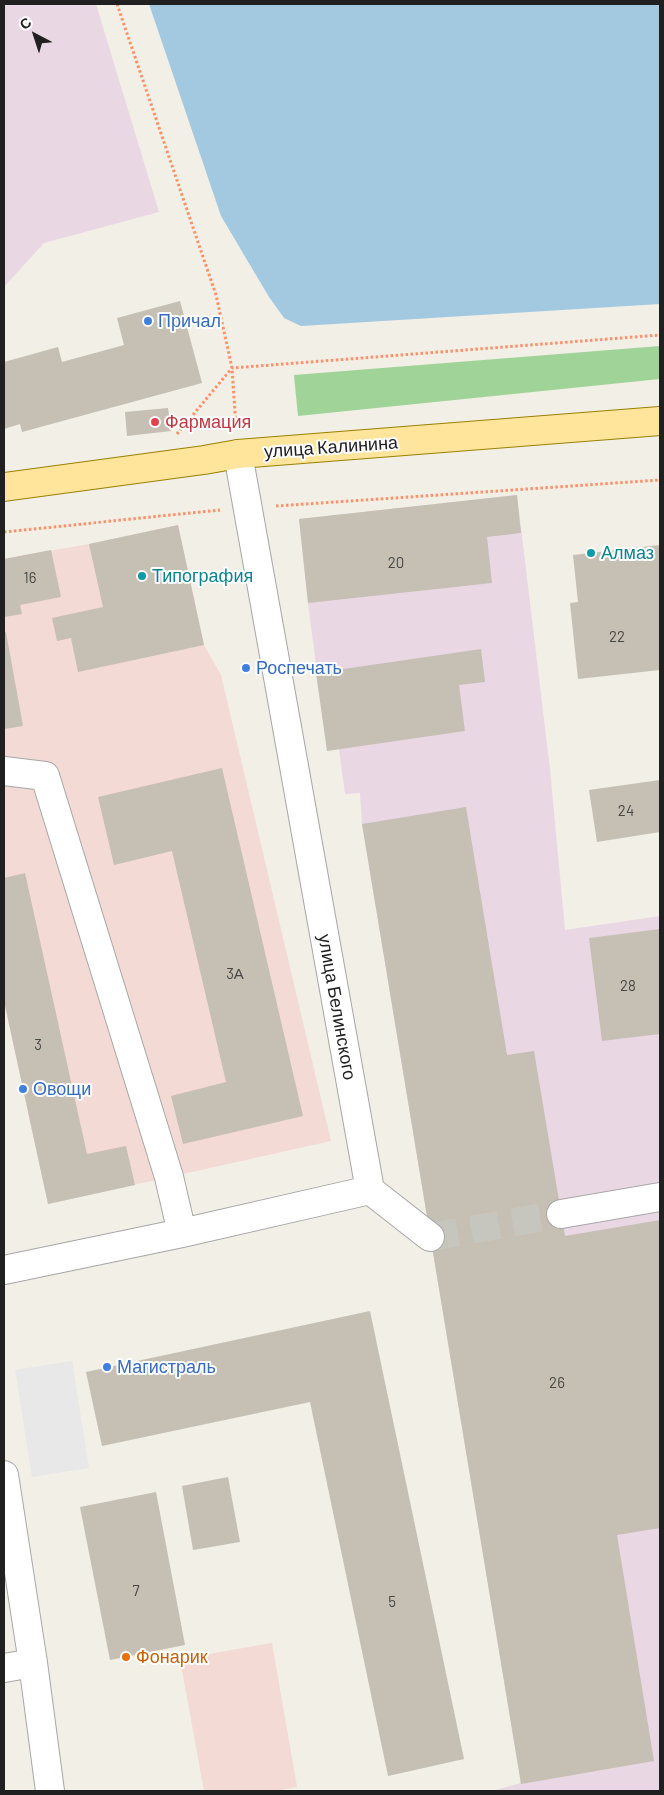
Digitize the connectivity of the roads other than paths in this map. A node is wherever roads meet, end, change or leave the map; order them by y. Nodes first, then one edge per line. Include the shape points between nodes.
1 (660, 421) edge
2 (238, 454) junction
3 (4, 487) edge
4 (4, 772) edge
5 (370, 1190) junction
6 (660, 1197) edge
7 (561, 1214) tunnel mouth
8 (182, 1233) junction
9 (430, 1237) dead end
10 (4, 1270) edge
11 (4, 1475) edge
12 (33, 1662) junction
13 (4, 1668) edge
14 (50, 1791) edge

1 - 2 main road, улица Калинина
2 - 3 main road, улица Калинина
2 - 5 street, улица Белинского
4 - 8 street via 45,776 169,1177
5 - 8 street
5 - 9 street
6 - 7 street
8 - 10 street
11 - 12 street
12 - 13 street
12 - 14 street

